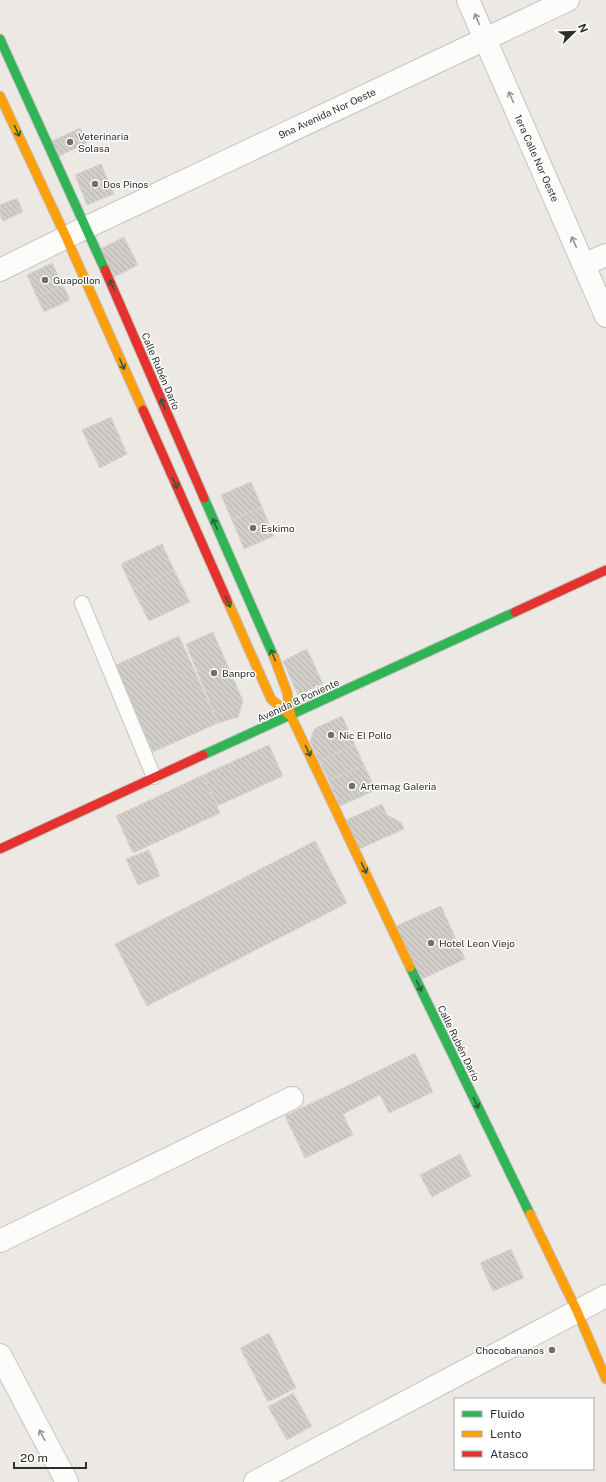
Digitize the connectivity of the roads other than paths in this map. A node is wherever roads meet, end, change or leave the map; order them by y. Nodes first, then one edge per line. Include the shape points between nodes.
1 (468, 0) edge
2 (568, 0) edge
3 (0, 39) edge
4 (485, 39) junction
5 (3, 55) edge
6 (0, 96) edge
7 (86, 228) junction
8 (66, 237) junction
9 (606, 255) edge
10 (584, 264) junction
11 (0, 270) edge
12 (606, 316) edge
13 (124, 340) junction
14 (214, 546) junction
15 (606, 570) edge
16 (82, 603) dead end
17 (291, 716) junction
18 (154, 777) junction
19 (0, 849) edge
20 (292, 1098) dead end
21 (0, 1241) edge
22 (606, 1296) edge
23 (577, 1311) junction
24 (0, 1355) edge
25 (606, 1379) edge
26 (67, 1482) edge
27 (255, 1482) edge

4 -> 1 street, 1era Calle Nor Oeste
2 - 4 street, 9na Avenida Nor Oeste
3 - 5 street, Calle Rubén Darío
4 - 7 street, 9na Avenida Nor Oeste
10 -> 4 street, 1era Calle Nor Oeste
5 - 7 street, Calle Rubén Darío
6 -> 8 street, Calle Rubén Darío
7 - 8 street, 9na Avenida Nor Oeste
13 -> 7 street, Calle Rubén Darío
8 - 11 street, 9na Avenida Nor Oeste
8 - 13 street, Calle Rubén Darío
9 - 10 street
10 - 12 street, 1era Calle Nor Oeste
13 -> 14 street, Calle Rubén Darío
14 -> 13 street, Calle Rubén Darío
17 -> 14 street, Calle Rubén Darío via 288,692 269,645
14 -> 17 street, Calle Rubén Darío via 271,699
15 - 17 street, Avenida 8 Poniente
16 - 18 lane
17 - 18 street, Avenida 8 Poniente
17 -> 23 street, Calle Rubén Darío
18 - 19 street, Avenida 8 Poniente
20 - 21 street
22 - 23 street
23 - 25 street, Calle Rubén Darío
23 - 27 street
26 -> 24 street

